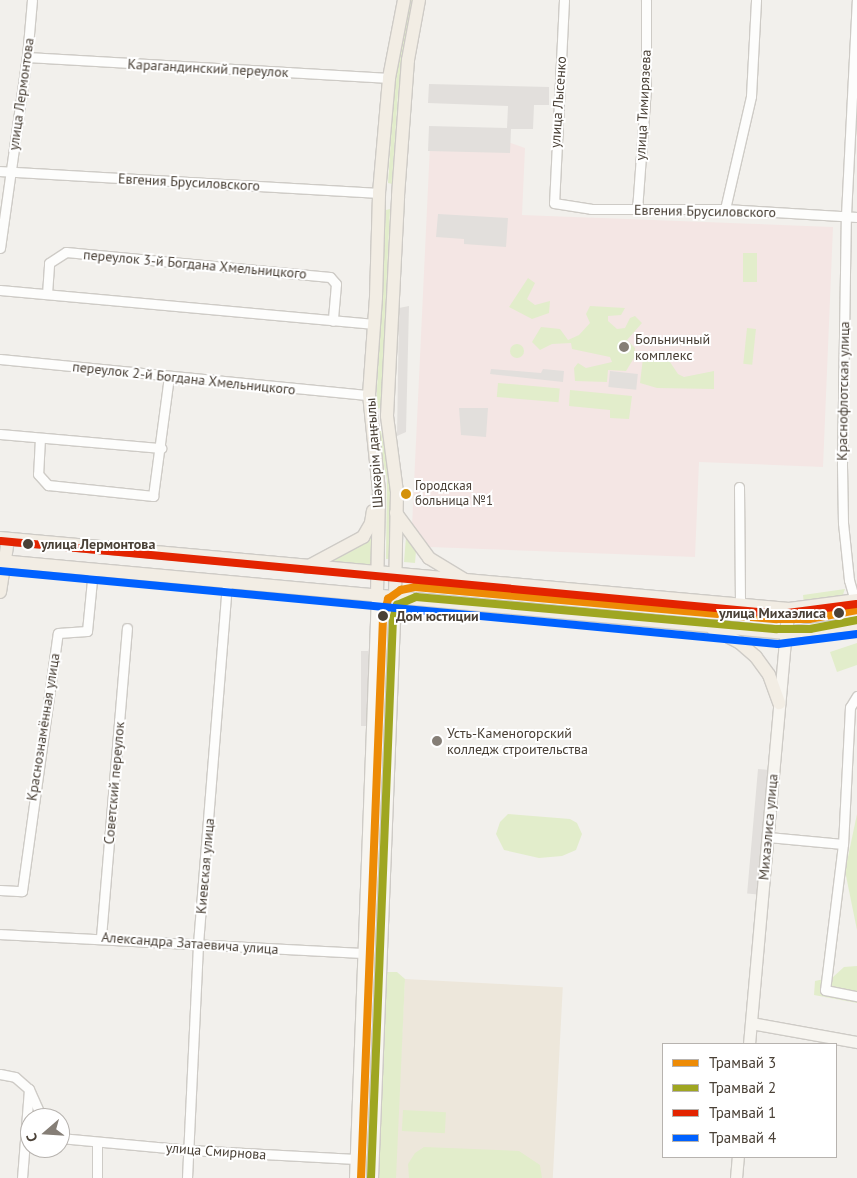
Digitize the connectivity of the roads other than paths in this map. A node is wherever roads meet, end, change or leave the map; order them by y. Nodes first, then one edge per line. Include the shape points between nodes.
1 (32, 0) edge
2 (404, 0) edge
3 (419, 0) edge
4 (564, 0) edge
5 (646, 0) edge
6 (756, 0) edge
7 (857, 0) edge
8 (28, 57) junction
9 (389, 78) junction
10 (0, 171) edge
11 (10, 172) junction
12 (379, 192) junction
13 (398, 196) junction
14 (554, 203) joint
15 (725, 209) junction
16 (637, 210) junction
17 (846, 215) junction
18 (857, 217) edge
19 (0, 248) edge
20 (0, 290) edge
21 (47, 294) junction
22 (333, 321) junction
23 (374, 324) junction
24 (0, 359) edge
25 (169, 376) junction
26 (369, 396) junction
27 (387, 416) junction
28 (370, 417) junction
29 (0, 434) edge
30 (40, 438) junction
31 (160, 448) junction
32 (739, 487) dead end
33 (378, 498) junction
34 (396, 513) junction
35 (4, 539) edge
36 (2, 561) edge
37 (307, 567) junction
38 (93, 570) junction
39 (377, 574) junction
40 (394, 576) junction
41 (469, 582) junction
42 (227, 583) junction
43 (0, 592) edge
44 (377, 594) junction
45 (395, 596) junction
46 (856, 600) edge
47 (740, 605) junction
48 (788, 610) junction
49 (857, 624) edge
50 (706, 626) junction
51 (127, 628) dead end
52 (786, 634) junction
53 (857, 696) edge
54 (779, 702) junction
55 (768, 836) junction
56 (843, 844) junction
57 (0, 890) edge
58 (0, 934) edge
59 (101, 937) junction
60 (198, 944) junction
61 (363, 954) junction
62 (380, 954) junction
63 (857, 996) edge
64 (751, 1023) junction
65 (857, 1042) edge
66 (749, 1043) edge
67 (0, 1074) edge
68 (29, 1089) junction
69 (38, 1108) edge
70 (70, 1139) edge
71 (97, 1143) junction
72 (189, 1150) junction
73 (738, 1158) edge
74 (356, 1159) junction
75 (372, 1161) junction
76 (22, 1178) edge
77 (97, 1178) edge
78 (187, 1178) edge
79 (355, 1178) edge
80 (372, 1178) edge
81 (736, 1178) edge

1 - 8 street, улица Лермонтова
2 - 9 main road, Шәкәрім даңғылы
3 - 13 main road, Шәкәрім даңғылы via 408,60
4 - 14 street, улица Лысенко
5 - 16 street, улица Тимирязева via 646,87
6 - 15 street via 751,96
7 - 17 street, Краснофлотская улица
8 - 9 street, Карагандинский переулок
8 - 11 street, улица Лермонтова
9 - 12 main road, Шәкәрім даңғылы
10 - 11 street, Евгения Брусиловского
11 - 12 street, Евгения Брусиловского
11 - 19 street, улица Лермонтова
12 - 13 main road
12 - 23 main road, Шәкәрім даңғылы
13 - 27 main road, Шәкәрім даңғылы
14 - 16 street, Евгения Брусиловского via 591,210
15 - 16 street, Евгения Брусиловского
15 - 17 street, Евгения Брусиловского
17 - 18 street, Евгения Брусиловского
17 - 46 street, Краснофлотская улица via 843,523 849,580
20 - 21 street
21 - 22 street
21 - 22 street, переулок 3-й Богдана Хмельницкого via 49,263 66,252 330,277 336,284
22 - 23 street
23 - 26 main road, Шәкәрім даңғылы
24 - 25 street, переулок 2-й Богдана Хмельницкого
25 - 26 street, переулок 2-й Богдана Хмельницкого
25 - 31 street
26 - 28 main road, Шәкәрім даңғылы
27 - 28 main road
27 - 34 main road, Шәкәрім даңғылы via 397,492
28 - 33 main road, Шәкәрім даңғылы
29 - 30 street
30 - 31 street
30 - 31 street via 38,474 48,485 153,496
32 - 47 street
33 - 37 main road via 363,537
33 - 39 main road, Шәкәрім даңғылы
34 - 40 main road, Шәкәрім даңғылы
34 - 41 main road via 429,558
35 - 36 main road
35 - 37 main road
36 - 38 main road
36 - 43 main road
37 - 39 main road
38 - 42 main road
38 - 57 street, Краснознамённая улица via 87,631 58,632 22,891
39 - 40 main road
39 - 44 main road, Шәкәрім даңғылы
40 - 41 main road
40 - 45 main road, Шәкәрім даңғылы
41 - 47 main road
42 - 44 main road
42 - 60 street, Киевская улица
44 - 45 main road
44 - 61 main road, Шәкәрім даңғылы
45 - 50 main road
45 - 62 main road, Шәкәрім даңғылы
46 - 48 main road
47 - 48 main road
48 - 52 main road, Михаэлиса улица
49 - 52 main road
50 - 52 main road
50 - 54 main road via 740,643 756,657 769,675
51 - 59 street, Советский переулок
52 - 54 main road, Михаэлиса улица
53 - 56 street via 850,707
54 - 55 main road, Михаэлиса улица
55 - 56 street
55 - 64 main road, Михаэлиса улица
56 - 63 street via 825,990
58 - 59 street, Александра Затаевича улица
59 - 60 street, Александра Затаевича улица
60 - 61 street, Александра Затаевича улица
60 - 72 street, Киевская улица
61 - 62 main road, Александра Затаевича улица
61 - 74 main road, Шәкәрім даңғылы
62 - 75 main road, Шәкәрім даңғылы
64 - 65 main road
64 - 66 main road, Михаэлиса улица
67 - 68 street via 15,1077
68 - 69 street
68 - 76 street
70 - 71 street, улица Смирнова
71 - 72 street, улица Смирнова
71 - 77 street
72 - 74 street, улица Смирнова
72 - 78 street, Киевская улица
73 - 81 main road
74 - 75 main road, улица Смирнова
74 - 79 main road, Шәкәрім даңғылы
75 - 80 main road, Шәкәрім даңғылы

